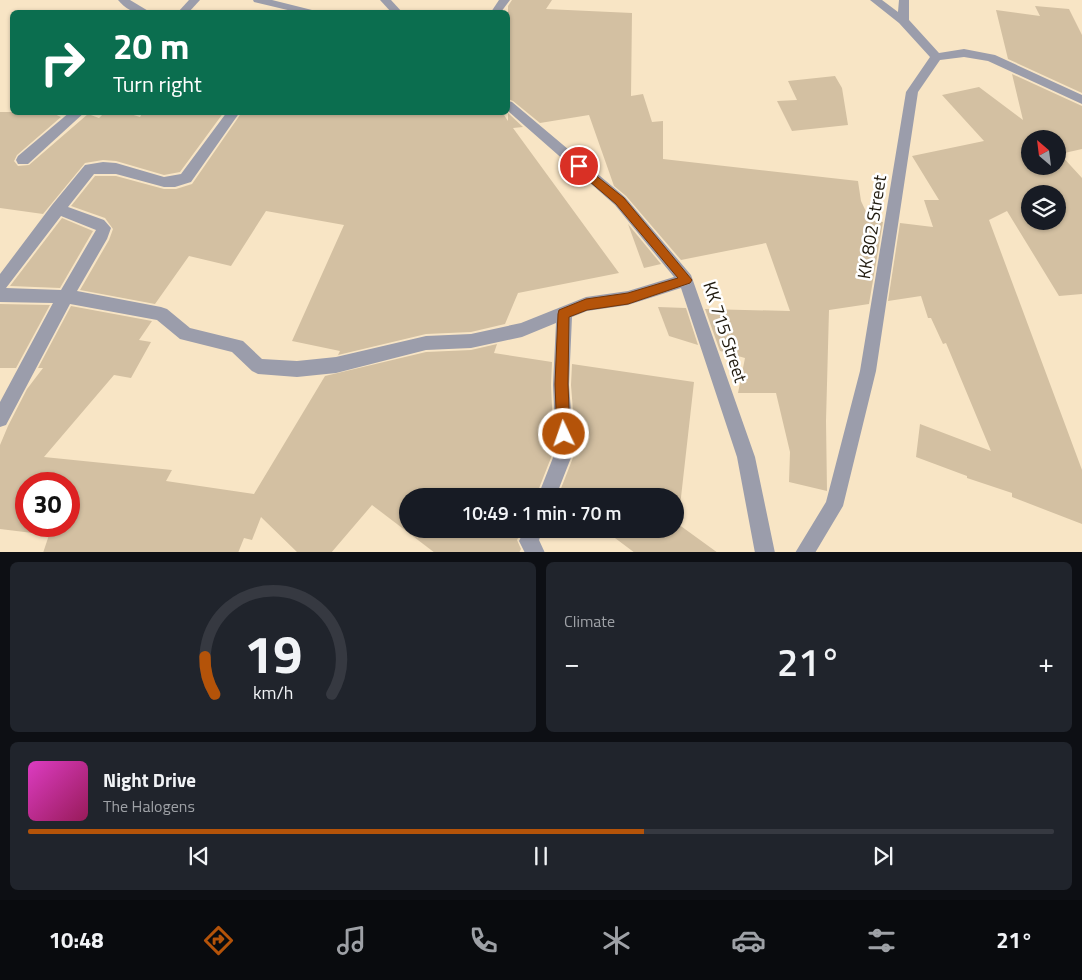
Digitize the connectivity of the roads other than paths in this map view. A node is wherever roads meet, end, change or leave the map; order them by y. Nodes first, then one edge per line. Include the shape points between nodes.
1 (123, 0) edge
2 (195, 0) edge
3 (258, 0) edge
4 (385, 0) edge
5 (875, 0) edge
6 (904, 0) edge
7 (140, 10) edge
8 (185, 10) edge
9 (300, 10) edge
10 (395, 10) edge
11 (903, 22) junction
12 (936, 57) junction
13 (1082, 100) edge
14 (510, 107) edge
15 (76, 115) edge
16 (232, 115) edge
17 (23, 160) dead end
18 (58, 209) junction
19 (686, 280) junction
20 (0, 285) edge
21 (0, 295) edge
22 (66, 296) junction
23 (564, 314) junction
24 (0, 419) edge
25 (549, 488) edge
26 (530, 538) edge
27 (536, 552) edge
28 (765, 552) edge
29 (804, 552) edge

1 - 7 street
2 - 8 street
3 - 9 street
4 - 10 street
5 - 11 street
6 - 11 street
11 - 12 street
12 - 13 street via 964,53 991,58
12 - 29 street, KK 802 Street via 912,92 868,371 834,506
14 - 19 street, KK 715 Street via 620,201
15 - 17 street
16 - 18 street via 186,178 179,182 168,183 123,168 99,166 90,169
18 - 20 street
18 - 22 street via 104,228
19 - 23 street via 628,298 586,304
19 - 28 street, KK 715 Street via 746,457
21 - 22 street
22 - 23 street via 161,314 186,334 237,346 258,366 297,369 336,365 426,343 471,341 522,330
22 - 24 street
23 - 25 street via 562,384 565,450
26 - 27 street

